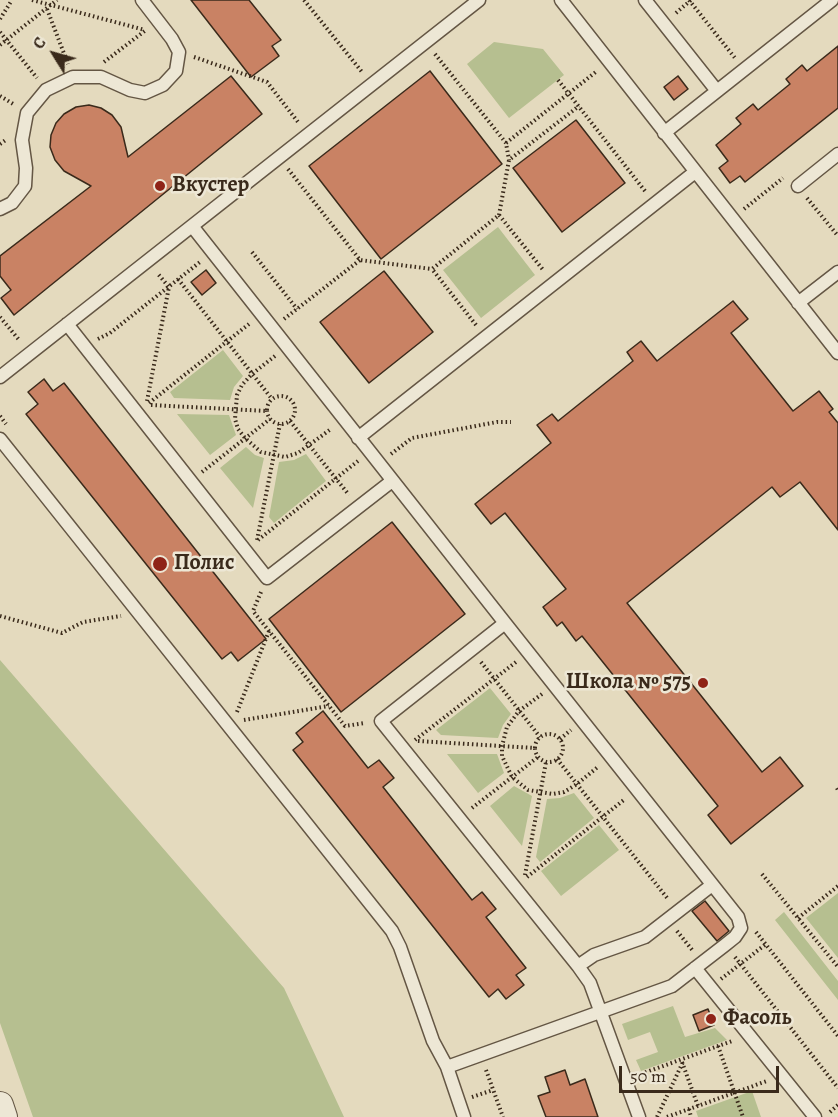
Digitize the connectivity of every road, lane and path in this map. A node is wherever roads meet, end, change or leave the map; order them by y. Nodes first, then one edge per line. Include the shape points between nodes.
1 (12, 0) edge
2 (32, 0) edge
3 (57, 0) edge
4 (142, 0) edge
5 (304, 0) edge
6 (479, 0) edge
7 (561, 0) edge
8 (645, 0) edge
9 (689, 0) edge
10 (832, 0) edge
11 (51, 5) junction
12 (46, 9) junction
13 (0, 19) edge
14 (158, 20) junction
15 (146, 30) junction
16 (0, 32) edge
17 (7, 40) junction
18 (425, 42) junction
19 (0, 45) edge
20 (179, 52) junction
21 (609, 62) junction
22 (744, 70) junction
23 (73, 77) junction
24 (101, 78) junction
25 (558, 80) dead end
26 (372, 84) junction
27 (46, 90) junction
28 (717, 91) junction
29 (569, 93) junction
30 (579, 106) junction
31 (664, 133) junction
32 (308, 135) junction
33 (506, 143) junction
34 (838, 154) edge
35 (279, 158) junction
36 (509, 160) junction
37 (695, 172) junction
38 (798, 186) dead end
39 (655, 203) junction
40 (0, 209) edge
41 (499, 215) junction
42 (192, 226) junction
43 (212, 252) junction
44 (252, 252) dead end
45 (360, 260) junction
46 (148, 261) junction
47 (432, 269) junction
48 (838, 272) edge
49 (178, 279) junction
50 (554, 284) junction
51 (168, 287) junction
52 (798, 303) junction
53 (297, 309) junction
54 (261, 314) junction
55 (0, 316) edge
56 (67, 324) junction
57 (272, 328) junction
58 (486, 337) junction
59 (227, 341) junction
60 (84, 346) junction
61 (286, 347) junction
62 (838, 353) edge
63 (29, 354) junction
64 (252, 374) junction
65 (0, 377) edge
66 (272, 399) junction
67 (147, 405) junction
68 (235, 408) junction
69 (267, 411) junction
70 (270, 418) junction
71 (344, 419) junction
72 (290, 421) junction
73 (511, 423) dead end
74 (280, 424) junction
75 (245, 438) junction
76 (358, 438) junction
77 (0, 439) edge
78 (310, 446) junction
79 (369, 452) junction
80 (272, 456) junction
81 (388, 456) dead end
82 (336, 478) junction
83 (191, 481) junction
84 (392, 481) junction
85 (358, 506) junction
86 (257, 541) junction
87 (245, 550) junction
88 (267, 578) junction
89 (114, 607) dead end
90 (0, 616) edge
91 (505, 623) junction
92 (269, 631) junction
93 (471, 650) junction
94 (528, 652) junction
95 (495, 679) junction
96 (554, 685) junction
97 (329, 706) junction
98 (519, 711) junction
99 (237, 712) dead end
100 (243, 720) dead end
101 (381, 720) junction
102 (540, 737) junction
103 (409, 745) junction
104 (502, 746) junction
105 (534, 748) junction
106 (538, 757) junction
107 (611, 757) junction
108 (558, 759) junction
109 (546, 762) junction
110 (512, 777) junction
111 (578, 784) junction
112 (637, 790) junction
113 (540, 793) junction
114 (603, 817) junction
115 (459, 818) junction
116 (762, 874) dead end
117 (712, 885) junction
118 (838, 886) edge
119 (673, 915) junction
120 (798, 918) junction
121 (741, 928) junction
122 (766, 944) junction
123 (726, 945) junction
124 (740, 964) junction
125 (578, 966) junction
126 (699, 966) junction
127 (838, 967) edge
128 (711, 987) junction
129 (601, 1010) junction
130 (749, 1035) junction
131 (838, 1036) edge
132 (718, 1046) junction
133 (682, 1061) junction
134 (447, 1067) junction
135 (485, 1068) dead end
136 (782, 1076) junction
137 (626, 1079) junction
138 (838, 1088) edge
139 (493, 1090) junction
140 (734, 1093) junction
141 (471, 1097) dead end
142 (0, 1105) edge
143 (698, 1106) junction
144 (689, 1109) junction
145 (4, 1117) edge
146 (464, 1117) edge
147 (503, 1117) edge
148 (639, 1117) edge
149 (657, 1117) edge
150 (667, 1117) edge
151 (691, 1117) edge
152 (743, 1117) edge
153 (815, 1117) edge

1 - 13 path
2 - 11 path
3 - 11 path
4 - 14 lane
5 - 26 path
6 - 18 lane
7 - 21 lane
8 - 28 lane
9 - 22 path
10 - 22 lane
11 - 12 path
11 - 15 path
12 - 17 path
12 - 23 path
14 - 15 path
14 - 20 lane
15 - 24 path via 104,62
16 - 17 path
17 - 19 path
17 - 27 path
18 - 26 lane
18 - 33 path
20 - 24 lane via 176,71 163,85 145,93
20 - 32 path via 267,82
21 - 29 path
21 - 31 lane
22 - 28 lane
23 - 24 lane
23 - 27 lane
25 - 29 path
26 - 32 lane
27 - 40 lane via 27,113 22,140 25,186 12,203
28 - 31 lane
29 - 30 path
29 - 33 path
30 - 36 path
30 - 39 path
31 - 37 lane
32 - 35 lane
33 - 36 path
34 - 38 lane
35 - 42 lane
35 - 45 path
36 - 41 path
37 - 39 lane
37 - 52 lane
39 - 50 lane
41 - 47 path
41 - 50 path
42 - 43 lane
42 - 46 lane
43 - 49 path
43 - 54 lane
44 - 53 path
45 - 47 path
45 - 53 path
46 - 51 path
46 - 56 lane
47 - 58 path
48 - 52 lane
49 - 51 path
49 - 59 path
50 - 58 lane
51 - 60 path via 110,333
51 - 67 path
52 - 62 lane
53 - 57 path
54 - 57 lane
54 - 59 path
55 - 63 path
56 - 60 lane
56 - 63 lane
57 - 61 lane
58 - 76 lane
59 - 64 path
59 - 67 path
60 - 83 lane
61 - 64 path
61 - 71 lane
63 - 65 lane
64 - 66 path
64 - 68 path via 242,385
66 - 69 path
66 - 72 path via 280,396 292,401 295,409
67 - 68 path
68 - 69 path
68 - 75 path via 238,429
69 - 70 path
70 - 74 path
70 - 75 path
71 - 76 lane
71 - 78 path
72 - 74 path
72 - 78 path
73 - 81 path via 496,422 412,438
74 - 80 path
75 - 80 path
75 - 83 path
76 - 79 lane
77 - 134 lane via 392,931 433,1041
78 - 80 path via 285,457
78 - 82 path
79 - 82 path
79 - 84 lane
80 - 86 path
82 - 85 path
82 - 86 path
83 - 87 lane
84 - 85 lane
84 - 91 lane
85 - 88 lane
86 - 87 path
87 - 88 lane
88 - 92 path via 253,611
89 - 90 path via 122,616 83,622 62,633
91 - 93 lane
91 - 94 lane
92 - 97 path
92 - 99 path
93 - 95 path
93 - 101 lane
94 - 95 path
94 - 96 lane
95 - 98 path
95 - 103 path
96 - 98 path
96 - 107 lane
97 - 100 path
97 - 101 path via 345,726
98 - 102 path
98 - 104 path via 507,727
101 - 103 lane
102 - 105 path
102 - 108 path via 552,734 560,739 562,752
103 - 104 path
103 - 115 lane
104 - 105 path
104 - 110 path via 502,756
105 - 106 path
106 - 109 path
106 - 110 path
107 - 111 path
107 - 112 lane
108 - 109 path
108 - 111 path
109 - 113 path
110 - 113 path via 528,790
110 - 115 path
111 - 113 path via 564,792
111 - 114 path
112 - 114 path
112 - 117 lane
113 - 114 path via 524,879
114 - 119 path
115 - 125 lane
116 - 120 path
117 - 119 lane
117 - 121 lane via 738,917
118 - 120 path
119 - 125 lane via 645,937 594,955
119 - 126 path
120 - 127 path
121 - 122 path via 757,933
121 - 123 lane
122 - 124 path
122 - 131 path
123 - 124 path
123 - 126 lane
124 - 128 path
124 - 138 path
125 - 129 lane
126 - 128 lane
126 - 129 lane via 672,986
128 - 130 lane
129 - 134 lane
129 - 137 lane
130 - 132 path
130 - 136 lane
132 - 133 path
132 - 140 path
133 - 137 path
133 - 143 path
133 - 149 path
134 - 146 lane
135 - 139 path
136 - 140 path
136 - 153 lane
137 - 148 lane
139 - 141 path
139 - 147 path
140 - 143 path
140 - 152 path
142 - 145 street
143 - 144 path
144 - 150 path
144 - 151 path

